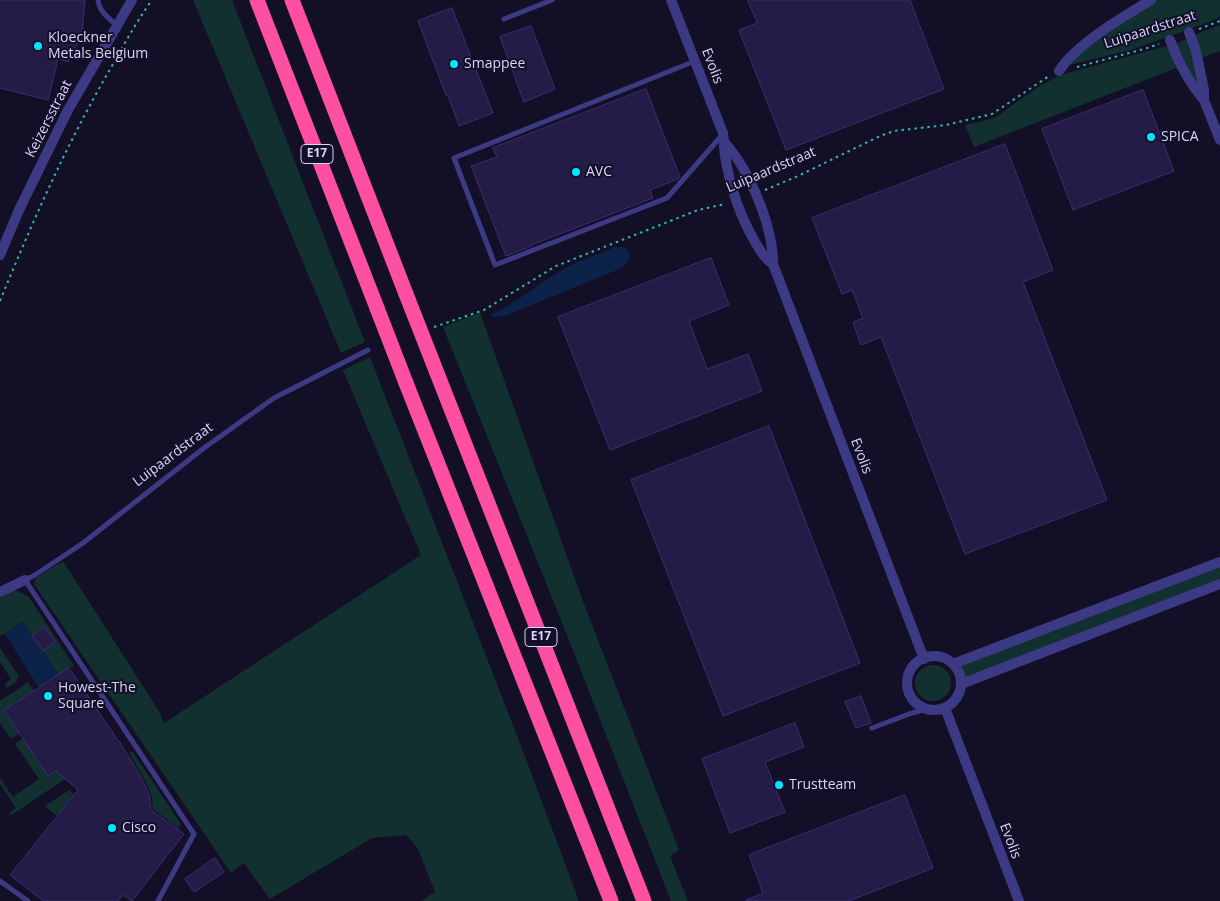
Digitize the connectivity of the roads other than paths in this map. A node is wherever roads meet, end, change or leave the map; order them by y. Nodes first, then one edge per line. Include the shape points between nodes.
1 (98, 0) edge
2 (132, 0) edge
3 (257, 0) edge
4 (292, 0) edge
5 (552, 0) edge
6 (672, 0) edge
7 (1151, 0) edge
8 (504, 19) dead end
9 (117, 25) junction
10 (1189, 32) road end
11 (1170, 40) road end
12 (694, 60) junction
13 (1059, 71) road end
14 (1204, 100) junction
15 (724, 138) junction
16 (1220, 140) edge
17 (0, 256) edge
18 (773, 264) junction
19 (368, 350) dead end
20 (1220, 562) edge
21 (25, 580) junction
22 (1220, 584) edge
23 (0, 592) edge
24 (924, 658) junction
25 (953, 664) junction
26 (960, 684) junction
27 (945, 708) junction
28 (926, 709) junction
29 (872, 728) dead end
30 (0, 881) edge
31 (28, 901) edge
32 (158, 901) edge
33 (611, 901) edge
34 (644, 901) edge
35 (1019, 901) edge

1 - 9 lane via 104,14
2 - 9 street, Keizersstraat
3 - 33 highway, E17, bridge
4 - 34 highway, E17, bridge
5 - 8 lane
6 - 12 street, Evolis
7 - 13 street, Luipaardstraat via 1080,48
9 - 17 street, Keizersstraat via 68,110
10 - 14 street
11 - 14 street via 1175,55
12 - 15 street, Evolis
12 - 15 lane via 454,158 495,265 667,198
14 - 16 street
15 - 18 street, Evolis via 756,194 765,218
15 - 18 street, Evolis via 736,202 765,259
18 - 24 street, Evolis
19 - 21 lane, Luipaardstraat via 274,398 204,448 83,543
20 - 25 street
21 - 23 street, Luipaardstraat
21 - 32 lane via 194,834
22 - 26 street
24 - 25 street via 935,656
24 - 28 street via 912,669 907,682 910,696
25 - 26 street
26 - 27 street via 958,695
27 - 28 street
27 - 35 street, Evolis
28 - 29 lane
30 - 31 lane

